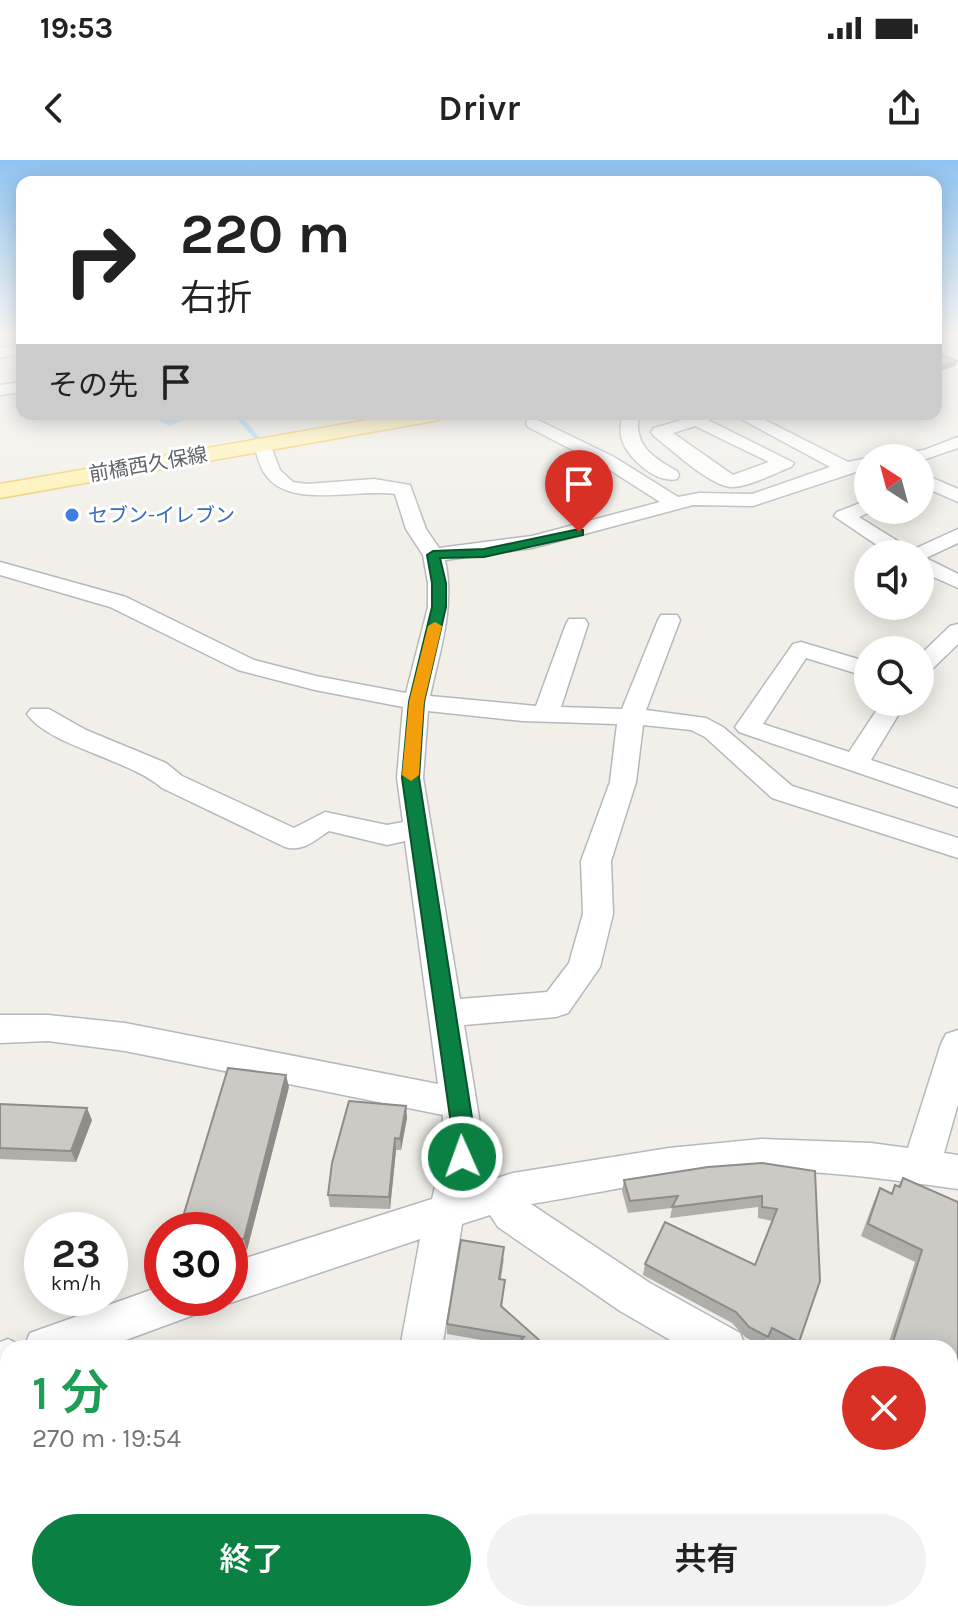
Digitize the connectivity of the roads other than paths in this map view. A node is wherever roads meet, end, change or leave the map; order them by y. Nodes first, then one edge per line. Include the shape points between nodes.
1 (405, 420) edge
2 (629, 420) edge
3 (683, 420) edge
4 (696, 420) edge
5 (752, 420) edge
6 (534, 423) dead end
7 (958, 442) edge
8 (263, 445) junction
9 (934, 452) edge
10 (854, 465) edge
11 (845, 467) junction
12 (934, 485) edge
13 (0, 491) edge
14 (958, 496) edge
15 (706, 497) junction
16 (676, 504) junction
17 (854, 512) edge
18 (854, 522) edge
19 (857, 524) edge
20 (958, 535) edge
21 (882, 540) edge
22 (934, 547) edge
23 (433, 555) junction
24 (0, 568) edge
25 (934, 570) edge
26 (958, 582) edge
27 (669, 620) dead end
28 (577, 624) dead end
29 (958, 631) edge
30 (934, 654) edge
31 (854, 666) edge
32 (416, 702) junction
33 (40, 714) dead end
34 (546, 714) junction
35 (885, 716) edge
36 (631, 717) junction
37 (855, 764) junction
38 (958, 798) edge
39 (418, 829) junction
40 (958, 848) edge
41 (444, 1014) junction
42 (0, 1029) edge
43 (958, 1044) edge
44 (457, 1103) junction
45 (940, 1169) edge
46 (499, 1195) junction
47 (445, 1212) junction
48 (248, 1277) edge
49 (144, 1313) edge
50 (68, 1340) edge
51 (422, 1340) edge
52 (711, 1340) edge

1 - 8 main road, 前橋西久保線
2 - 15 street via 629,438 637,455
3 - 4 street via 660,432 732,481 785,463
5 - 11 street
6 - 16 street
7 - 9 street
8 - 13 main road, 前橋西久保線
8 - 23 street via 272,472 287,486 403,489 416,529
10 - 11 street
11 - 15 street via 754,500
12 - 14 street
15 - 16 street
16 - 23 street via 533,544
17 - 18 street via 844,516
19 - 21 street
20 - 22 street
23 - 32 street via 439,607
24 - 32 street via 118,602 246,665
25 - 26 street
27 - 36 street
28 - 34 street
29 - 30 street
31 - 37 street via 801,649 748,727
32 - 34 street
32 - 39 street via 410,778
33 - 39 street via 295,840 325,821 387,835
34 - 36 street
35 - 37 street
36 - 40 street via 697,723 782,792
36 - 41 street via 623,782 596,861 598,914 584,967 556,1004
37 - 38 street
39 - 41 street
41 - 44 street
42 - 44 street via 48,1028 125,1037
43 - 45 street
44 - 47 street via 462,1157
45 - 46 street via 761,1155
46 - 47 street
46 - 52 street via 524,1223
47 - 48 street
47 - 51 street
49 - 50 street

